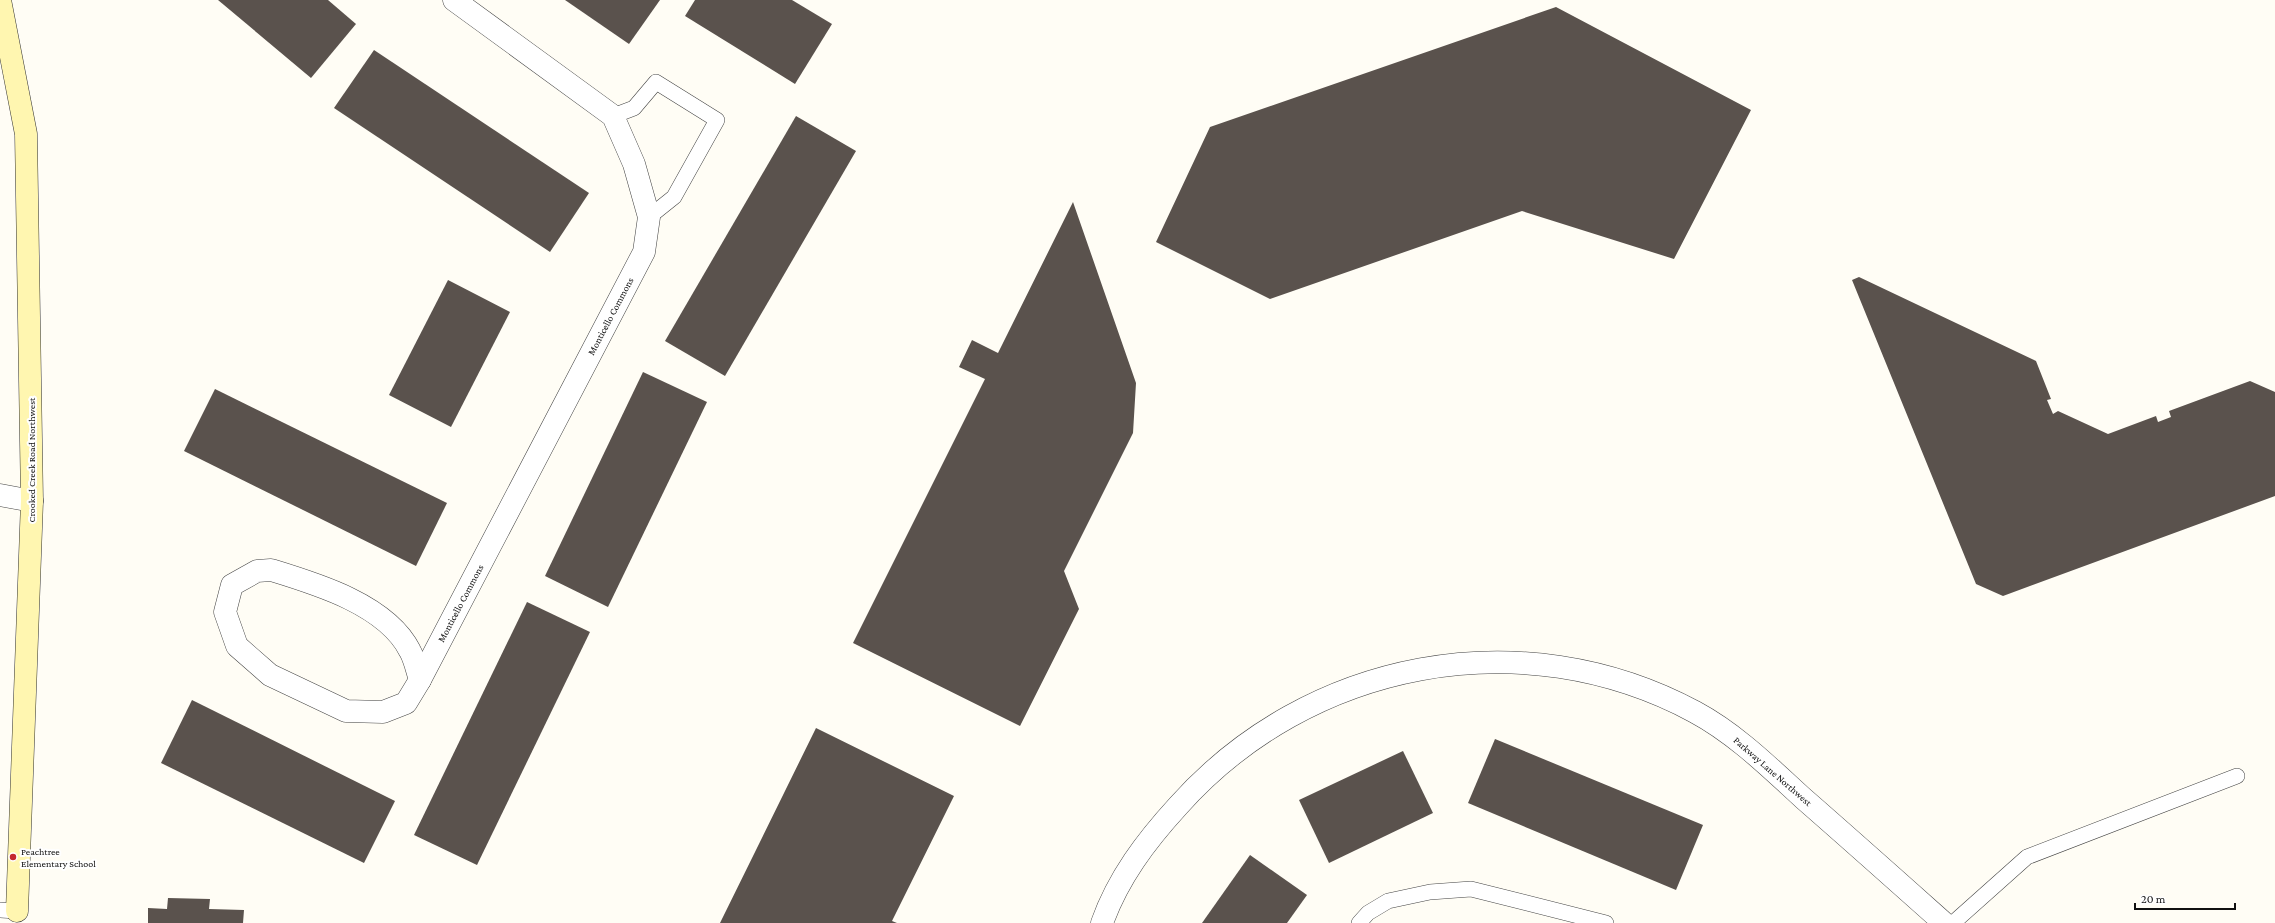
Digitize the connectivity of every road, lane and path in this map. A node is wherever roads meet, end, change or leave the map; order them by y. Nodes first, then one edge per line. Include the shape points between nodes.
1 (0, 0) edge
2 (454, 0) edge
3 (613, 116) junction
4 (649, 217) junction
5 (0, 495) edge
6 (32, 501) junction
7 (420, 680) junction
8 (2237, 776) dead end
9 (11, 915) edge
10 (1102, 923) edge
11 (1359, 923) edge
12 (1606, 923) edge
13 (1944, 923) edge
14 (1953, 923) edge

1 - 6 street, Crooked Creek Road Northwest via 26,134
2 - 3 street
3 - 4 street, Monticello Commons via 634,164
3 - 4 lane via 634,108 656,82 717,120 674,197
4 - 7 street, Monticello Commons via 644,252
5 - 6 street
6 - 9 street, Crooked Creek Road Northwest
7 - 7 street, Monticello Commons via 410,651 396,630 345,596 272,570 257,571 232,585 225,612 237,646 270,675 346,711 383,712 406,703
8 - 14 lane via 2027,857
10 - 13 street, Parkway Lane Northwest via 1126,870 1156,830 1189,793 1226,759 1267,730 1311,706 1357,686 1405,672 1454,663 1504,661 1554,665 1603,675 1651,691 1696,712 1738,740
11 - 12 lane via 1368,913 1388,901 1430,892 1471,889

